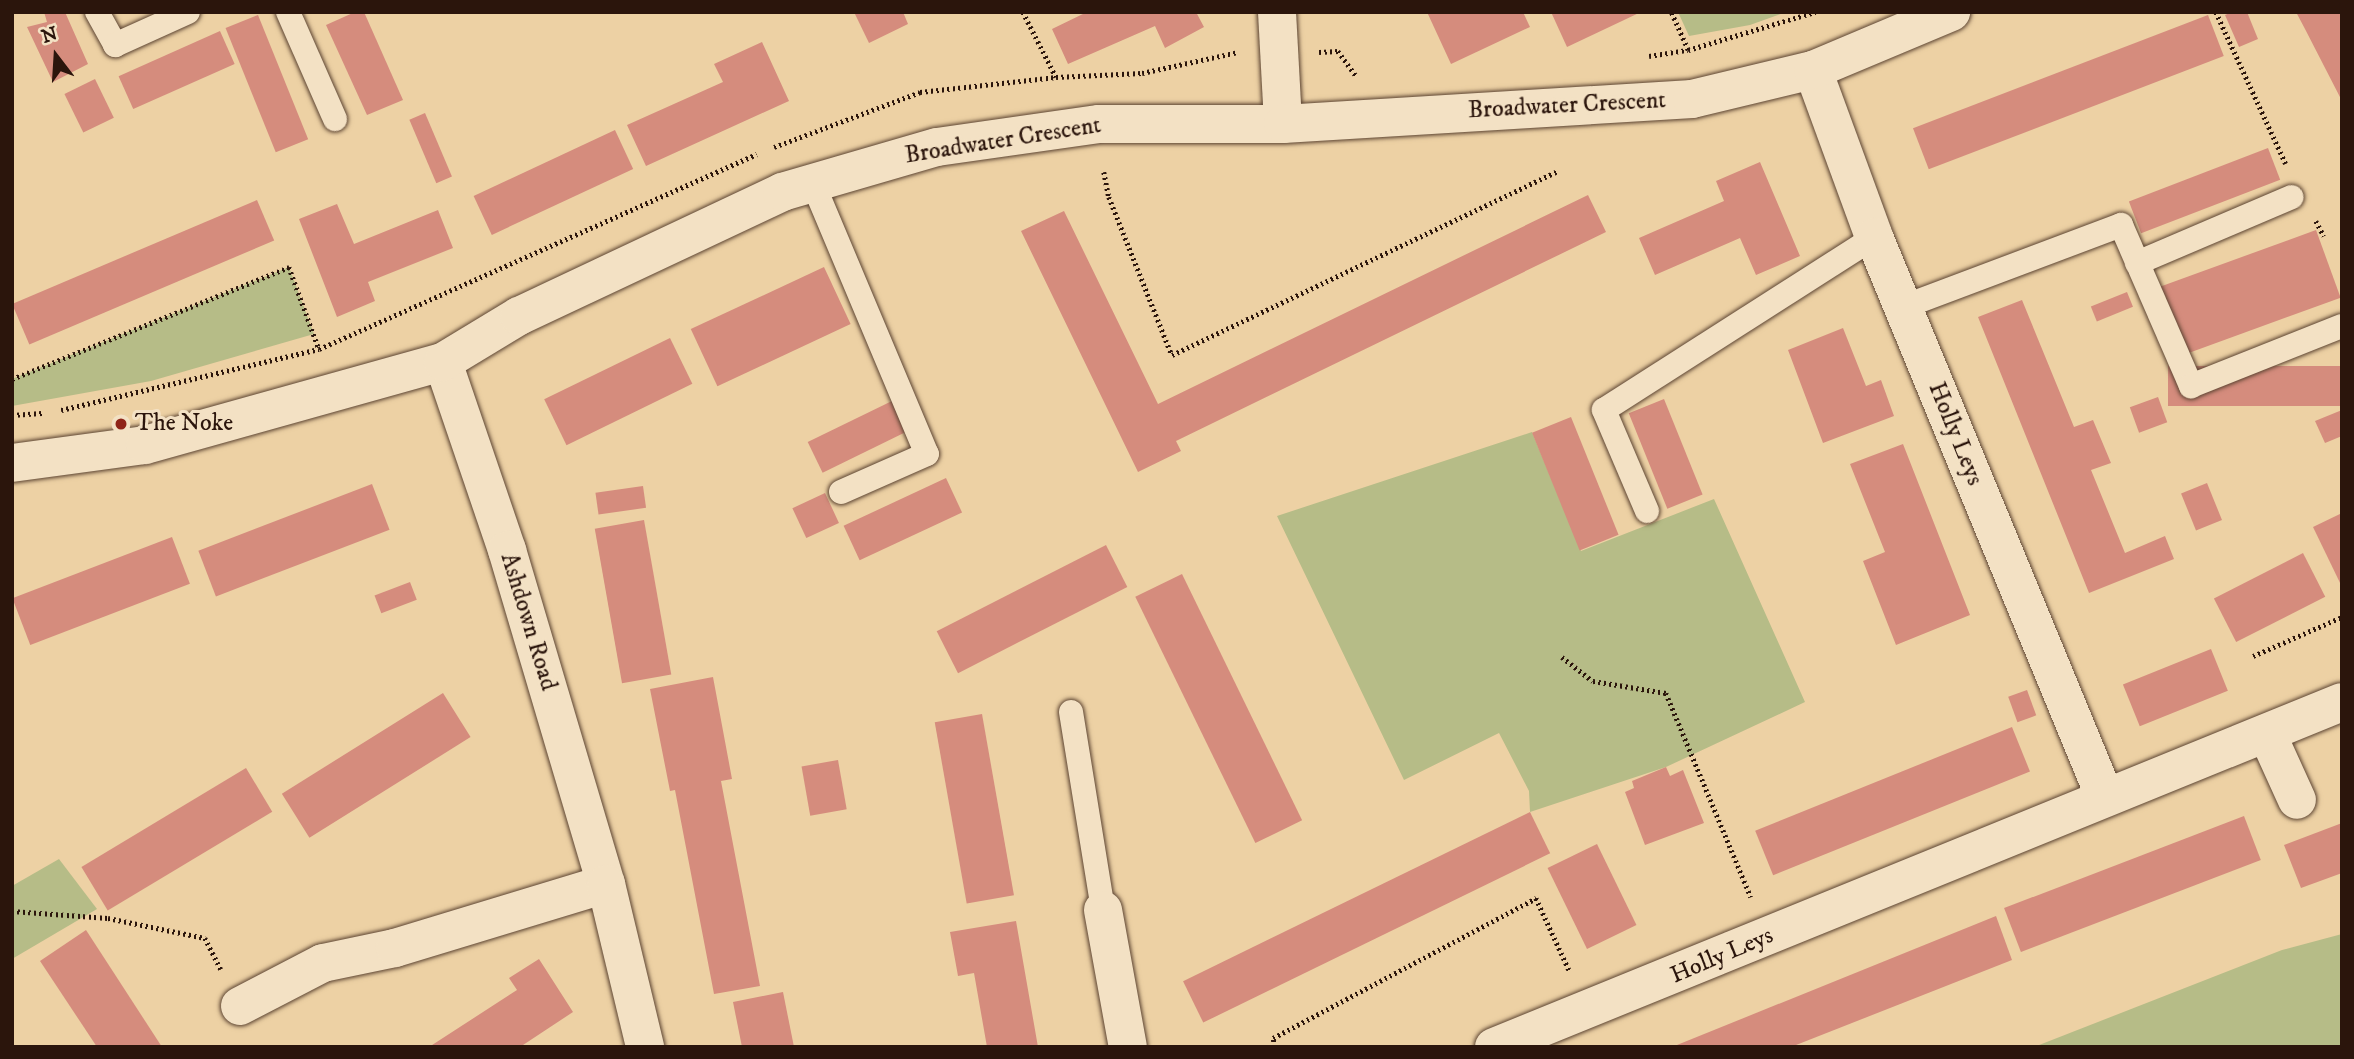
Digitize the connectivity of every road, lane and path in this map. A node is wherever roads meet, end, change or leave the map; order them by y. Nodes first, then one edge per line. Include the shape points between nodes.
1 (97, 12) edge
2 (188, 12) edge
3 (288, 12) edge
4 (1023, 12) edge
5 (1277, 12) edge
6 (1815, 12) edge
7 (1951, 12) edge
8 (2217, 12) edge
9 (1688, 50) dead end
10 (1238, 52) dead end
11 (1814, 69) junction
12 (335, 119) dead end
13 (1283, 124) junction
14 (2289, 169) dead end
15 (1558, 171) dead end
16 (1104, 172) dead end
17 (812, 181) junction
18 (2292, 197) dead end
19 (2312, 214) dead end
20 (2324, 236) dead end
21 (1874, 237) junction
22 (2137, 263) junction
23 (1903, 307) junction
24 (2342, 326) edge
25 (443, 362) junction
26 (12, 379) edge
27 (12, 415) edge
28 (12, 463) edge
29 (841, 492) dead end
30 (1647, 511) dead end
31 (2342, 617) edge
32 (2253, 656) dead end
33 (1562, 657) dead end
34 (2342, 702) edge
35 (1071, 712) dead end
36 (2268, 736) junction
37 (2104, 795) junction
38 (2297, 800) dead end
39 (606, 884) junction
40 (1102, 910) joint
41 (12, 911) edge
42 (1769, 937) junction
43 (240, 1006) joint
44 (1589, 1011) junction
45 (645, 1047) edge
46 (1128, 1047) edge
47 (1274, 1047) edge
48 (1494, 1047) edge

1 - 2 lane via 115,45
3 - 12 lane
4 - 10 path via 1056,77 1142,73
5 - 13 street
6 - 9 path
7 - 11 street, Broadwater Crescent
8 - 14 path
11 - 13 street, Broadwater Crescent via 1692,99
11 - 21 street, Holly Leys
13 - 17 street, Broadwater Crescent via 1087,125 937,147
15 - 16 path via 1172,355 1109,197
17 - 25 street, Broadwater Crescent via 519,316
17 - 29 lane via 927,454
18 - 22 lane
19 - 20 path
21 - 23 street, Holly Leys
21 - 30 lane via 1604,410
22 - 23 lane via 2121,225
22 - 24 lane via 2190,386
23 - 37 street, Holly Leys
25 - 28 street, Broadwater Crescent via 145,445
25 - 39 street, Ashdown Road via 507,550
26 - 27 path via 289,267 319,349 68,409
31 - 32 path
33 - 42 path via 1594,681 1666,693
34 - 36 street, Holly Leys
35 - 40 lane
36 - 37 street, Holly Leys via 2152,782
36 - 38 street
37 - 42 street, Holly Leys
39 - 43 street via 395,948 323,963
39 - 45 street, Ashdown Road
40 - 46 street
41 - 43 path via 108,918 205,938
42 - 44 street, Holly Leys
44 - 47 path via 1535,898 1273,1038
44 - 48 street, Holly Leys

